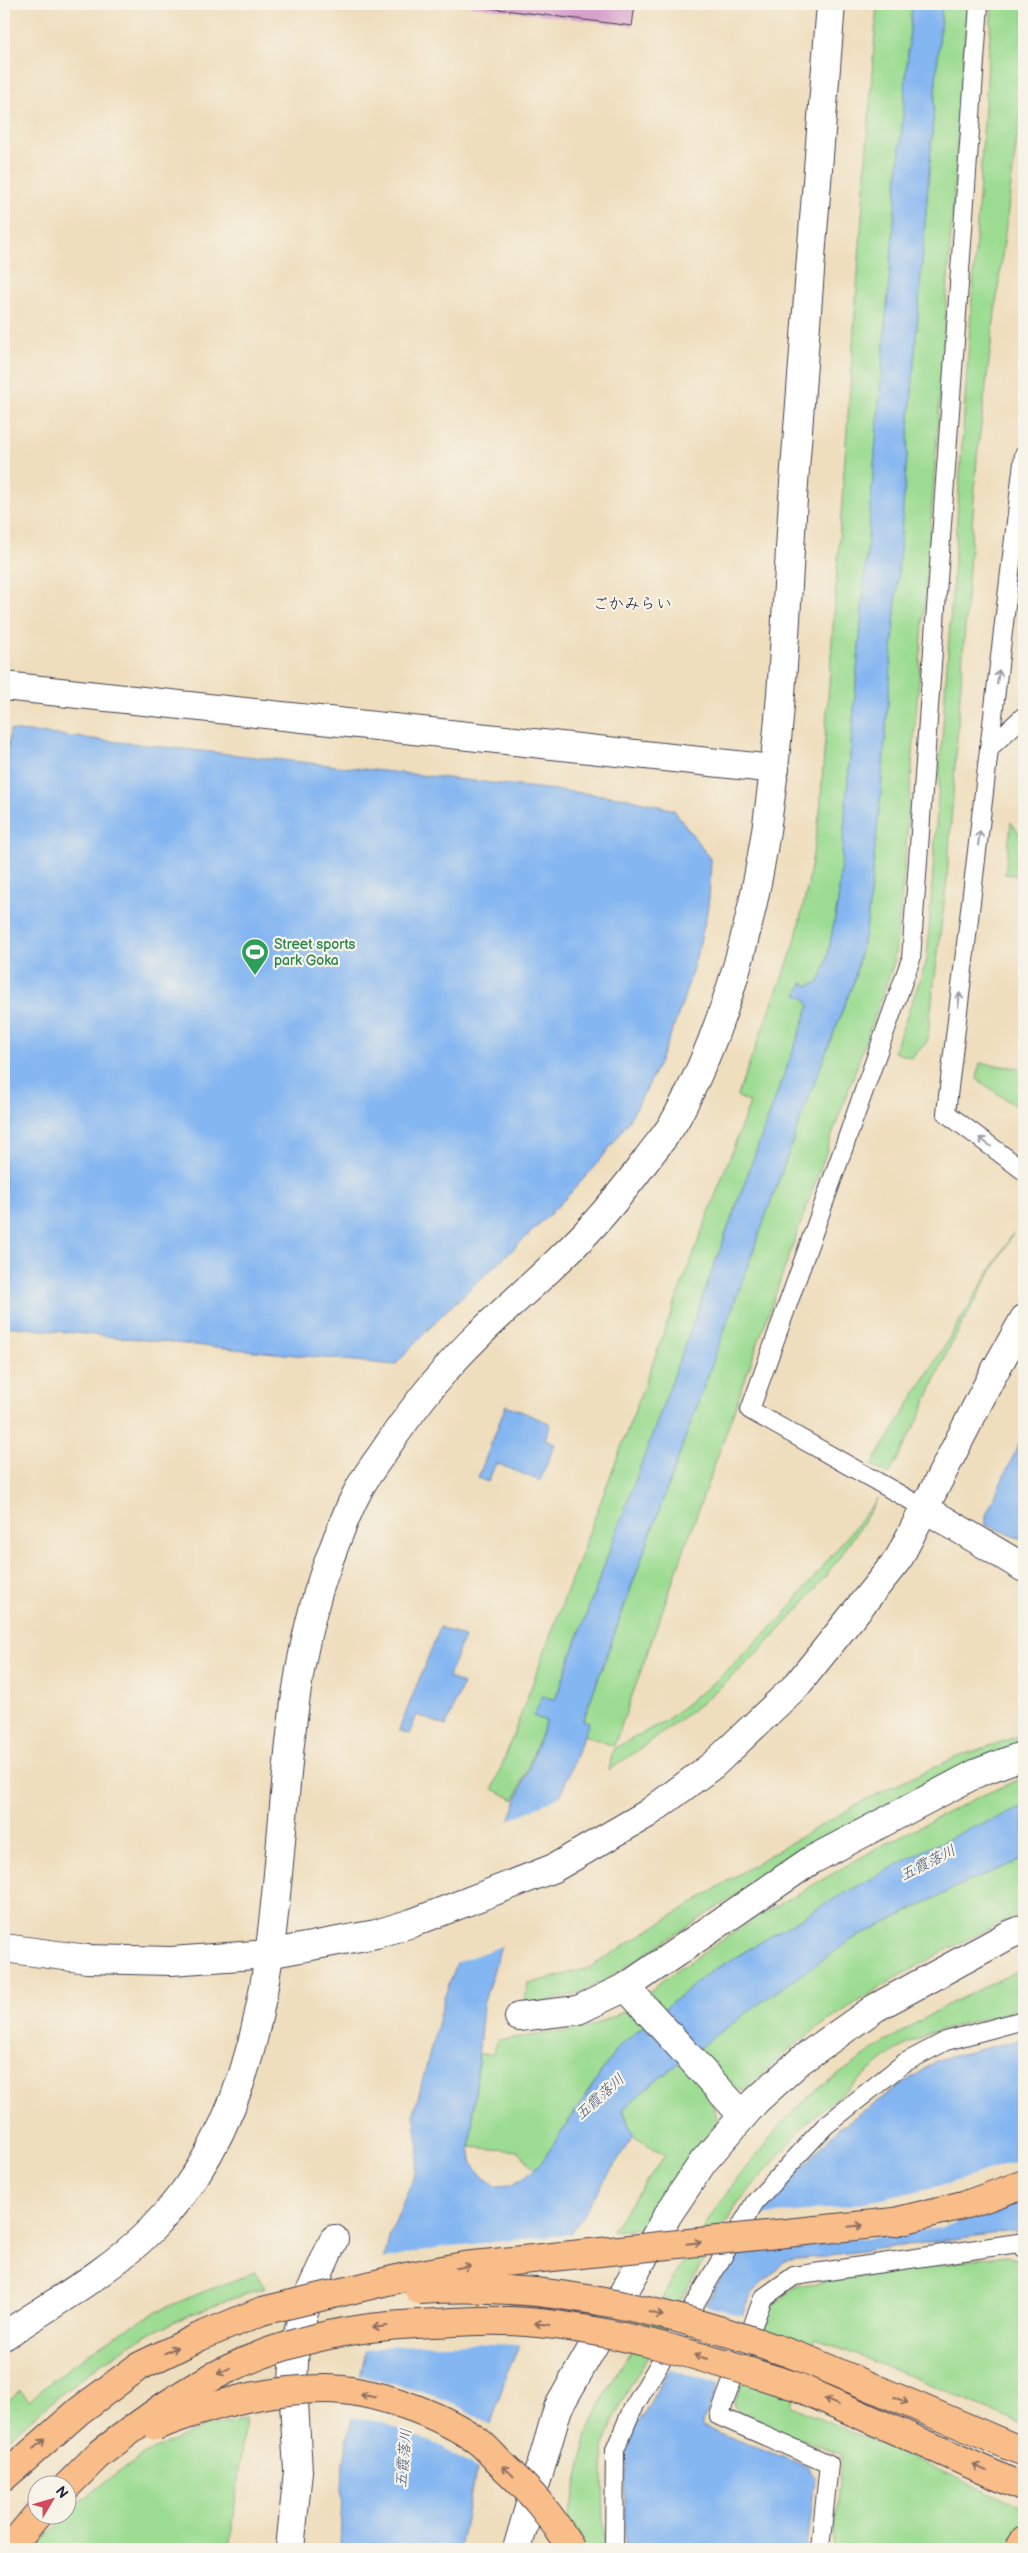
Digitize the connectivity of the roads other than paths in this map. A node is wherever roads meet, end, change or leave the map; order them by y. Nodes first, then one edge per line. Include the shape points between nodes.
1 (831, 4) edge
2 (978, 4) edge
3 (1024, 454) edge
4 (4, 686) edge
5 (1024, 716) edge
6 (989, 748) junction
7 (775, 769) junction
8 (1024, 1171) edge
9 (1024, 1319) edge
10 (924, 1508) junction
11 (1024, 1568) edge
12 (1024, 1755) edge
13 (1024, 1929) edge
14 (4, 1948) edge
15 (268, 1954) junction
16 (626, 1987) junction
17 (520, 2017) dead end
18 (1024, 2020) edge
19 (743, 2116) junction
20 (1024, 2184) edge
21 (334, 2239) dead end
22 (1024, 2248) edge
23 (262, 2311) junction
24 (4, 2336) edge
25 (1024, 2452) edge
26 (98, 2455) junction
27 (77, 2476) edge
28 (4, 2477) edge
29 (1024, 2488) edge
30 (28, 2526) edge
31 (1024, 2541) edge
32 (9, 2549) edge
33 (290, 2549) edge
34 (516, 2549) edge
35 (571, 2549) edge
36 (614, 2549) edge
37 (820, 2549) edge
38 (1019, 2549) edge

1 - 7 street
2 - 10 lane via 911,959 750,1410
6 -> 3 lane
4 - 7 street
5 - 6 lane
8 -> 6 lane via 946,1113
7 - 15 street via 753,906 722,1016 673,1124 620,1196 569,1252 443,1372 405,1420 359,1488 312,1610 289,1744
9 - 10 street
10 - 11 street
10 - 15 street via 899,1558 797,1685 713,1765 647,1814 554,1868 437,1914 376,1934
12 - 16 street via 977,1773 810,1861
13 - 19 street via 875,2008 800,2060
14 - 15 street via 87,1959 148,1961
15 - 24 street via 258,2017 237,2095 224,2126 189,2182 150,2230 123,2254
16 - 17 street via 578,2010
16 - 19 street
18 - 36 lane via 946,2041 904,2063 825,2126 755,2202 632,2410 615,2450
19 - 34 street via 703,2162 667,2216 558,2408
23 -> 20 highway, bridge via 464,2266 894,2222 971,2203
21 - 33 street via 309,2295 294,2343 298,2471
22 - 37 lane via 1018,2243 794,2276 763,2298 719,2416 829,2464
23 -> 25 highway, bridge via 398,2291 454,2287 580,2297 652,2312 750,2339 808,2360
28 -> 23 highway via 78,2411 138,2366
26 - 27 highway
29 -> 26 highway, bridge via 798,2387 695,2355 572,2328 526,2322 395,2325 313,2338 224,2371 141,2422
35 -> 26 highway, bridge via 555,2520 478,2442 428,2413 377,2397 328,2389 248,2396 202,2408
30 - 32 highway
31 - 38 highway

